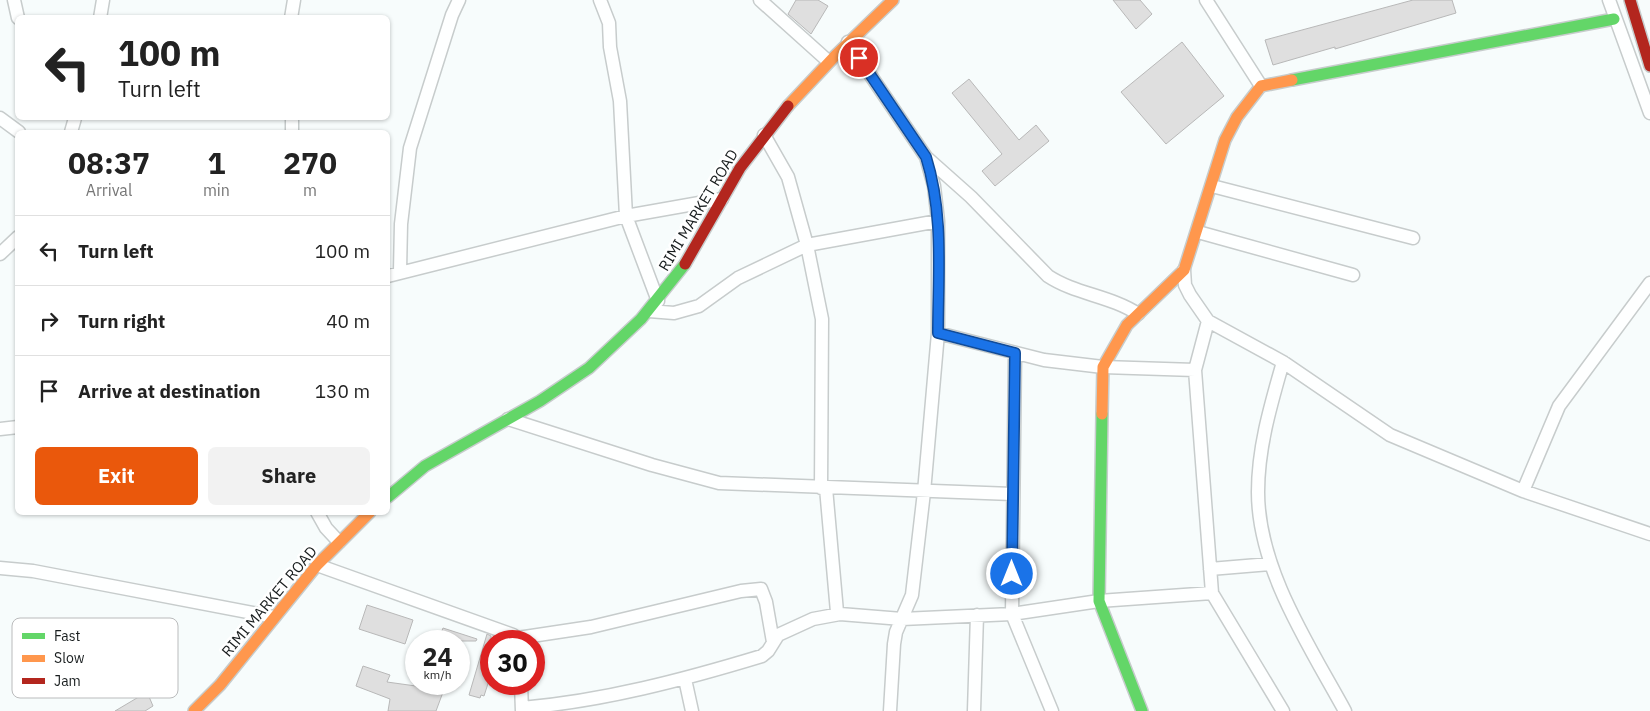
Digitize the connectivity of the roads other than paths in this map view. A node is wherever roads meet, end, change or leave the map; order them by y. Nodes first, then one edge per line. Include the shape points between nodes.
1 (14, 0) edge
2 (103, 0) edge
3 (294, 0) edge
4 (460, 0) edge
5 (600, 0) edge
6 (760, 0) edge
7 (893, 0) edge
8 (1206, 0) edge
9 (1608, 0) edge
10 (1630, 0) edge
11 (17, 15) edge
12 (100, 15) edge
13 (292, 15) edge
14 (1614, 19) junction
15 (848, 42) junction
16 (828, 61) junction
17 (1650, 66) edge
18 (1261, 86) junction
19 (1650, 114) edge
20 (0, 118) edge
21 (15, 130) edge
22 (764, 135) junction
23 (926, 157) junction
24 (1212, 186) junction
25 (722, 199) junction
26 (626, 216) junction
27 (938, 221) junction
28 (1198, 232) junction
29 (1413, 238) dead end
30 (15, 241) edge
31 (807, 245) junction
32 (0, 254) edge
33 (1184, 270) junction
34 (400, 271) junction
35 (390, 275) edge
36 (1353, 275) dead end
37 (1650, 284) edge
38 (658, 301) junction
39 (649, 311) junction
40 (1138, 314) junction
41 (1208, 322) junction
42 (938, 333) junction
43 (1015, 353) junction
44 (1283, 362) junction
45 (1103, 367) junction
46 (1195, 370) junction
47 (508, 419) junction
48 (15, 427) edge
49 (0, 429) edge
50 (823, 488) junction
51 (924, 492) junction
52 (1523, 492) junction
53 (1012, 494) junction
54 (390, 495) edge
55 (319, 515) edge
56 (367, 515) edge
57 (1650, 534) edge
58 (339, 542) junction
59 (1270, 564) junction
60 (317, 565) junction
61 (0, 568) edge
62 (1210, 568) junction
63 (1212, 593) junction
64 (1099, 600) junction
65 (840, 614) junction
66 (1012, 614) junction
67 (977, 615) junction
68 (274, 617) junction
69 (902, 620) junction
70 (493, 630) edge
71 (545, 635) edge
72 (773, 642) junction
73 (685, 679) junction
74 (522, 695) edge
75 (522, 709) edge
76 (194, 711) edge
77 (692, 711) edge
78 (890, 711) edge
79 (974, 711) edge
80 (1052, 711) edge
81 (1142, 711) edge
82 (1283, 711) edge
83 (1345, 711) edge

1 - 11 street
2 - 12 street
3 - 13 street
4 - 34 street via 452,15 410,148 401,224
5 - 26 street via 609,23 610,48 620,101
6 - 16 street
7 - 15 street, RIMI MARKET ROAD
8 - 18 street
9 - 14 street
10 - 17 street
14 - 18 street
14 - 19 street
15 - 16 street, RIMI MARKET ROAD
15 - 23 street
16 - 22 street, RIMI MARKET ROAD via 784,108
18 - 24 street via 1237,117 1225,140
20 - 21 street
22 - 25 street, RIMI MARKET ROAD
22 - 31 street via 788,178
23 - 27 street via 934,186
23 - 40 street via 971,196 1048,276 1059,283 1125,305
24 - 28 street
24 - 29 street
25 - 26 street
25 - 38 street, RIMI MARKET ROAD via 698,244
26 - 34 street
26 - 38 street
27 - 31 street
27 - 42 street
28 - 33 street
28 - 36 street
30 - 32 street
31 - 39 street via 738,278 699,306 674,312
31 - 50 street via 822,319
33 - 40 street
33 - 41 street via 1185,285
34 - 35 street
37 - 52 street via 1559,406
38 - 39 street, RIMI MARKET ROAD
39 - 47 street, RIMI MARKET ROAD via 602,358
40 - 45 street via 1126,325
41 - 44 street
41 - 46 street
42 - 43 street
42 - 51 street
43 - 45 street
43 - 53 street
44 - 52 street via 1390,435
44 - 59 street via 1265,427 1258,492
45 - 46 street
45 - 64 street
46 - 62 street
47 - 50 street via 719,483
47 - 54 street, RIMI MARKET ROAD via 437,458
48 - 49 street
50 - 51 street
50 - 65 street via 837,612
51 - 53 street
51 - 69 street via 915,578
52 - 57 street
53 - 66 street
55 - 58 street
56 - 58 street, RIMI MARKET ROAD
58 - 60 street, RIMI MARKET ROAD
59 - 62 street
59 - 83 street
60 - 68 street, RIMI MARKET ROAD
60 - 70 street
61 - 68 street via 33,571
62 - 63 street
63 - 64 street
63 - 82 street
64 - 66 street
64 - 81 street
65 - 69 street
65 - 72 street via 813,619 778,635
66 - 67 street
66 - 80 street
67 - 69 street
67 - 79 street
68 - 76 street, RIMI MARKET ROAD via 220,685
69 - 78 street via 894,644
71 - 72 street via 761,589
72 - 73 street via 762,656
73 - 75 street
73 - 77 street
74 - 75 street

